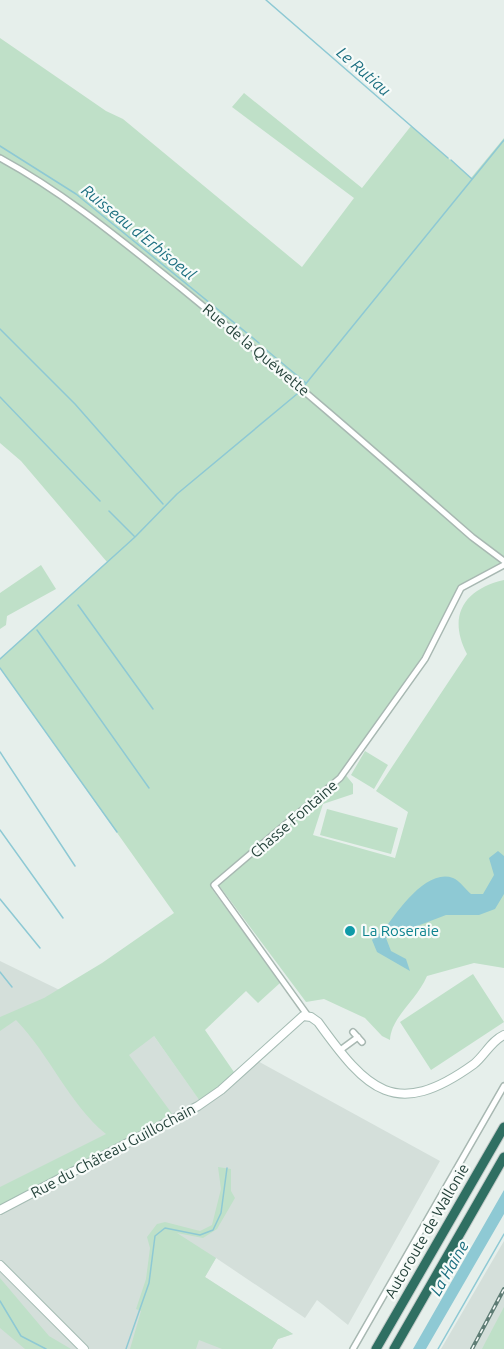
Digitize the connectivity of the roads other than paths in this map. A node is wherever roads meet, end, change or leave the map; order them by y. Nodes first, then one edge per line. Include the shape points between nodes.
1 (0, 158) edge
2 (502, 561) edge
3 (308, 1016) junction
4 (504, 1035) edge
5 (358, 1037) dead end
6 (339, 1051) junction
7 (504, 1086) edge
8 (504, 1127) edge
9 (504, 1157) edge
10 (0, 1210) edge
11 (0, 1265) edge
12 (83, 1348) edge
13 (353, 1349) edge
14 (376, 1349) edge
15 (394, 1349) edge

1 - 2 street, Rue de la Quéwette via 41,180 100,223 257,350
2 - 3 street, Chasse Fontaine via 461,588 425,658 340,778 214,885
3 - 6 street via 318,1022
3 - 10 street, Rue du Château Guillochain via 298,1018 221,1090 198,1106
4 - 6 street via 472,1065 430,1090 416,1093 379,1088 356,1072
5 - 6 street
7 - 13 street
8 - 14 highway, Autoroute de Wallonie
9 - 15 highway, Autoroute de Wallonie
11 - 12 street

